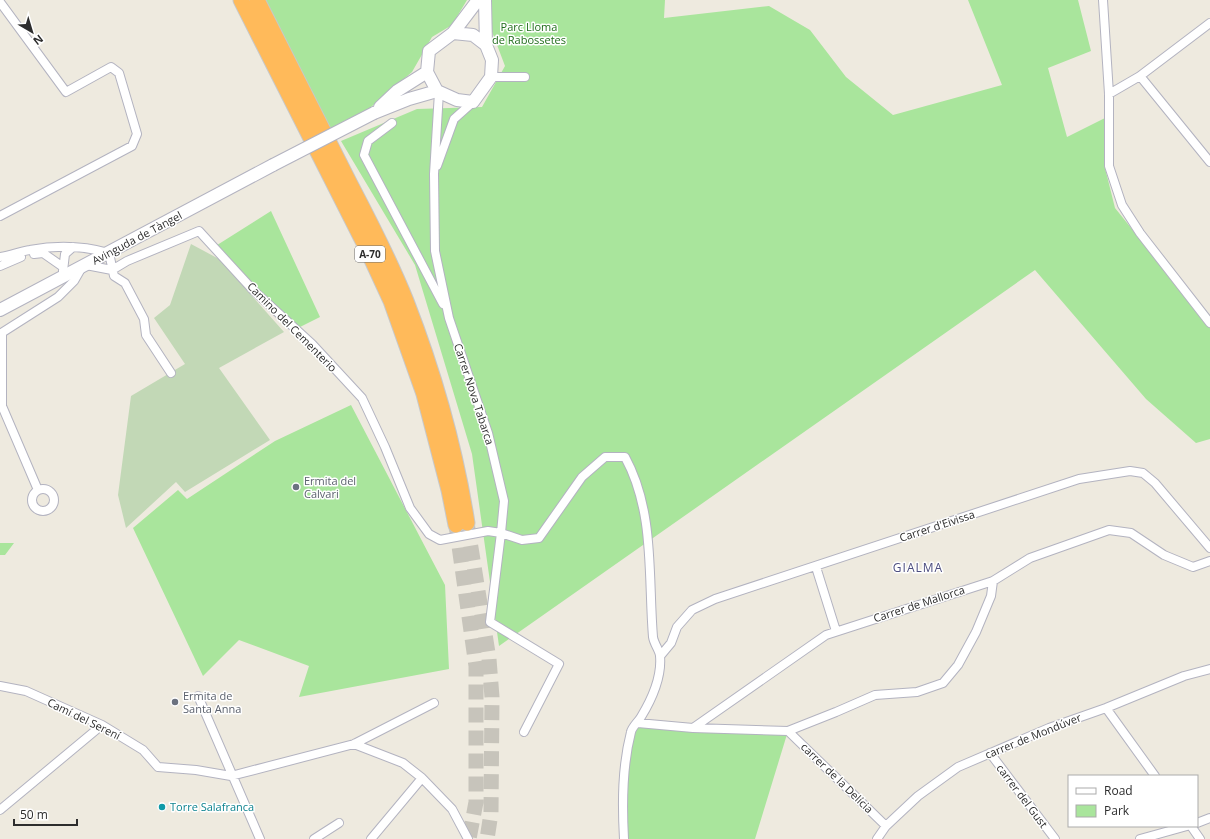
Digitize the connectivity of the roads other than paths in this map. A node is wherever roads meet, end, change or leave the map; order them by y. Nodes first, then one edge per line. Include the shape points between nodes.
1 (241, 0) edge
2 (257, 0) edge
3 (478, 0) edge
4 (485, 0) edge
5 (1102, 0) edge
6 (0, 2) edge
7 (1210, 23) edge
8 (454, 33) junction
9 (486, 45) junction
10 (426, 72) junction
11 (1140, 76) junction
12 (491, 77) junction
13 (525, 77) dead end
14 (438, 92) junction
15 (1109, 94) junction
16 (473, 102) junction
17 (374, 113) junction
18 (392, 123) dead end
19 (1210, 162) edge
20 (434, 174) junction
21 (0, 216) edge
22 (73, 247) junction
23 (109, 253) junction
24 (0, 257) edge
25 (0, 266) edge
26 (84, 266) junction
27 (64, 271) junction
28 (113, 273) junction
29 (0, 310) edge
30 (448, 313) junction
31 (1210, 323) edge
32 (1, 334) edge
33 (171, 373) dead end
34 (38, 490) dead end
35 (501, 533) junction
36 (1210, 548) edge
37 (1210, 561) edge
38 (816, 566) junction
39 (992, 581) junction
40 (836, 631) junction
41 (661, 655) junction
42 (1210, 669) edge
43 (0, 686) edge
44 (198, 696) dead end
45 (434, 703) dead end
46 (1106, 708) junction
47 (638, 723) junction
48 (102, 725) junction
49 (693, 728) junction
50 (788, 731) junction
51 (524, 732) dead end
52 (354, 744) junction
53 (990, 753) junction
54 (1154, 775) edge
55 (231, 776) junction
56 (422, 778) junction
57 (0, 810) edge
58 (1210, 818) edge
59 (339, 823) dead end
60 (1198, 823) edge
61 (886, 826) junction
62 (1183, 827) edge
63 (1192, 827) edge
64 (260, 839) edge
65 (314, 839) edge
66 (371, 839) edge
67 (468, 839) edge
68 (624, 839) edge
69 (877, 839) edge
70 (1055, 839) edge
71 (1140, 839) edge
72 (1200, 839) edge

1 - 2 highway, A-70 via 367,249 390,301 424,394 449,490 461,524 460,483 448,430 406,300
3 - 8 main road
4 - 9 main road
5 - 15 street
6 - 21 street via 66,92 111,67 119,72 138,134 132,146
7 - 11 street
8 - 9 main road via 473,35
8 - 10 main road via 429,52
9 - 12 main road via 492,60
10 - 14 main road
10 - 17 main road via 397,91
11 - 15 street
11 - 19 street
12 - 13 street
12 - 16 main road
14 - 16 main road via 457,100
14 - 17 main road via 409,99
14 - 20 street, Carrer Nova Tabarca
15 - 31 street via 1109,166 1122,205 1140,234
16 - 20 street via 454,119
17 - 23 main road, Avinguda de Tàngel, bridge
18 - 30 street via 368,141 364,155
20 - 30 street, Carrer Nova Tabarca via 435,251
22 - 23 street via 92,248
22 - 24 street via 28,250 14,256
22 - 27 street via 66,254
23 - 26 main road, Avinguda de Tàngel
23 - 28 street
25 - 27 street via 24,256 43,253
26 - 27 main road, Avinguda de Tàngel
26 - 28 street
26 - 32 street via 58,297
27 - 29 main road, Avinguda de Tàngel
28 - 33 street via 125,283 144,319 146,336
28 - 35 street, Camino del Cementerio via 127,261 199,230 253,290 312,344 362,398 410,508 429,534 440,540 488,531
30 - 35 street, Carrer Nova Tabarca via 488,433 504,501
32 - 34 street via 2,406
35 - 41 street via 522,540 539,538 582,477 605,457 625,457 642,501 650,558 653,637 654,645
35 - 51 street, Carrer Nova Tabarca via 490,622 559,664
36 - 38 street, Carrer d'Eivissa via 1154,483 1143,473 1130,471 1079,479
37 - 39 street, Carrer de Mallorca via 1194,567 1164,555 1131,533 1109,530 1030,558
38 - 40 street
38 - 41 street, Carrer d'Eivissa via 715,599 692,610 677,628
39 - 40 street, Carrer de Mallorca
39 - 50 street via 991,596 976,632 958,665 942,683 918,692 875,695
40 - 49 street, Carrer de Mallorca via 826,634
41 - 47 street via 655,688
42 - 46 street, carrer de Mondúver via 1184,676
43 - 48 street, Camí del Serení via 26,691
44 - 55 street
45 - 52 street
46 - 53 street, carrer de Mondúver
46 - 54 street
47 - 49 street
47 - 68 street via 631,730 621,797
48 - 55 street, Camí del Serení via 143,750 158,767
48 - 57 street
49 - 50 street
50 - 61 street, carrer de la Delícia
52 - 55 street
52 - 56 street via 403,764
53 - 61 street, carrer de Mondúver via 958,767 918,796
53 - 70 street, carrer del Gust
55 - 64 street
56 - 66 street
56 - 67 street via 452,809
58 - 60 street
59 - 65 street
61 - 69 street, carrer de Mondúver
62 - 71 street
63 - 72 street

